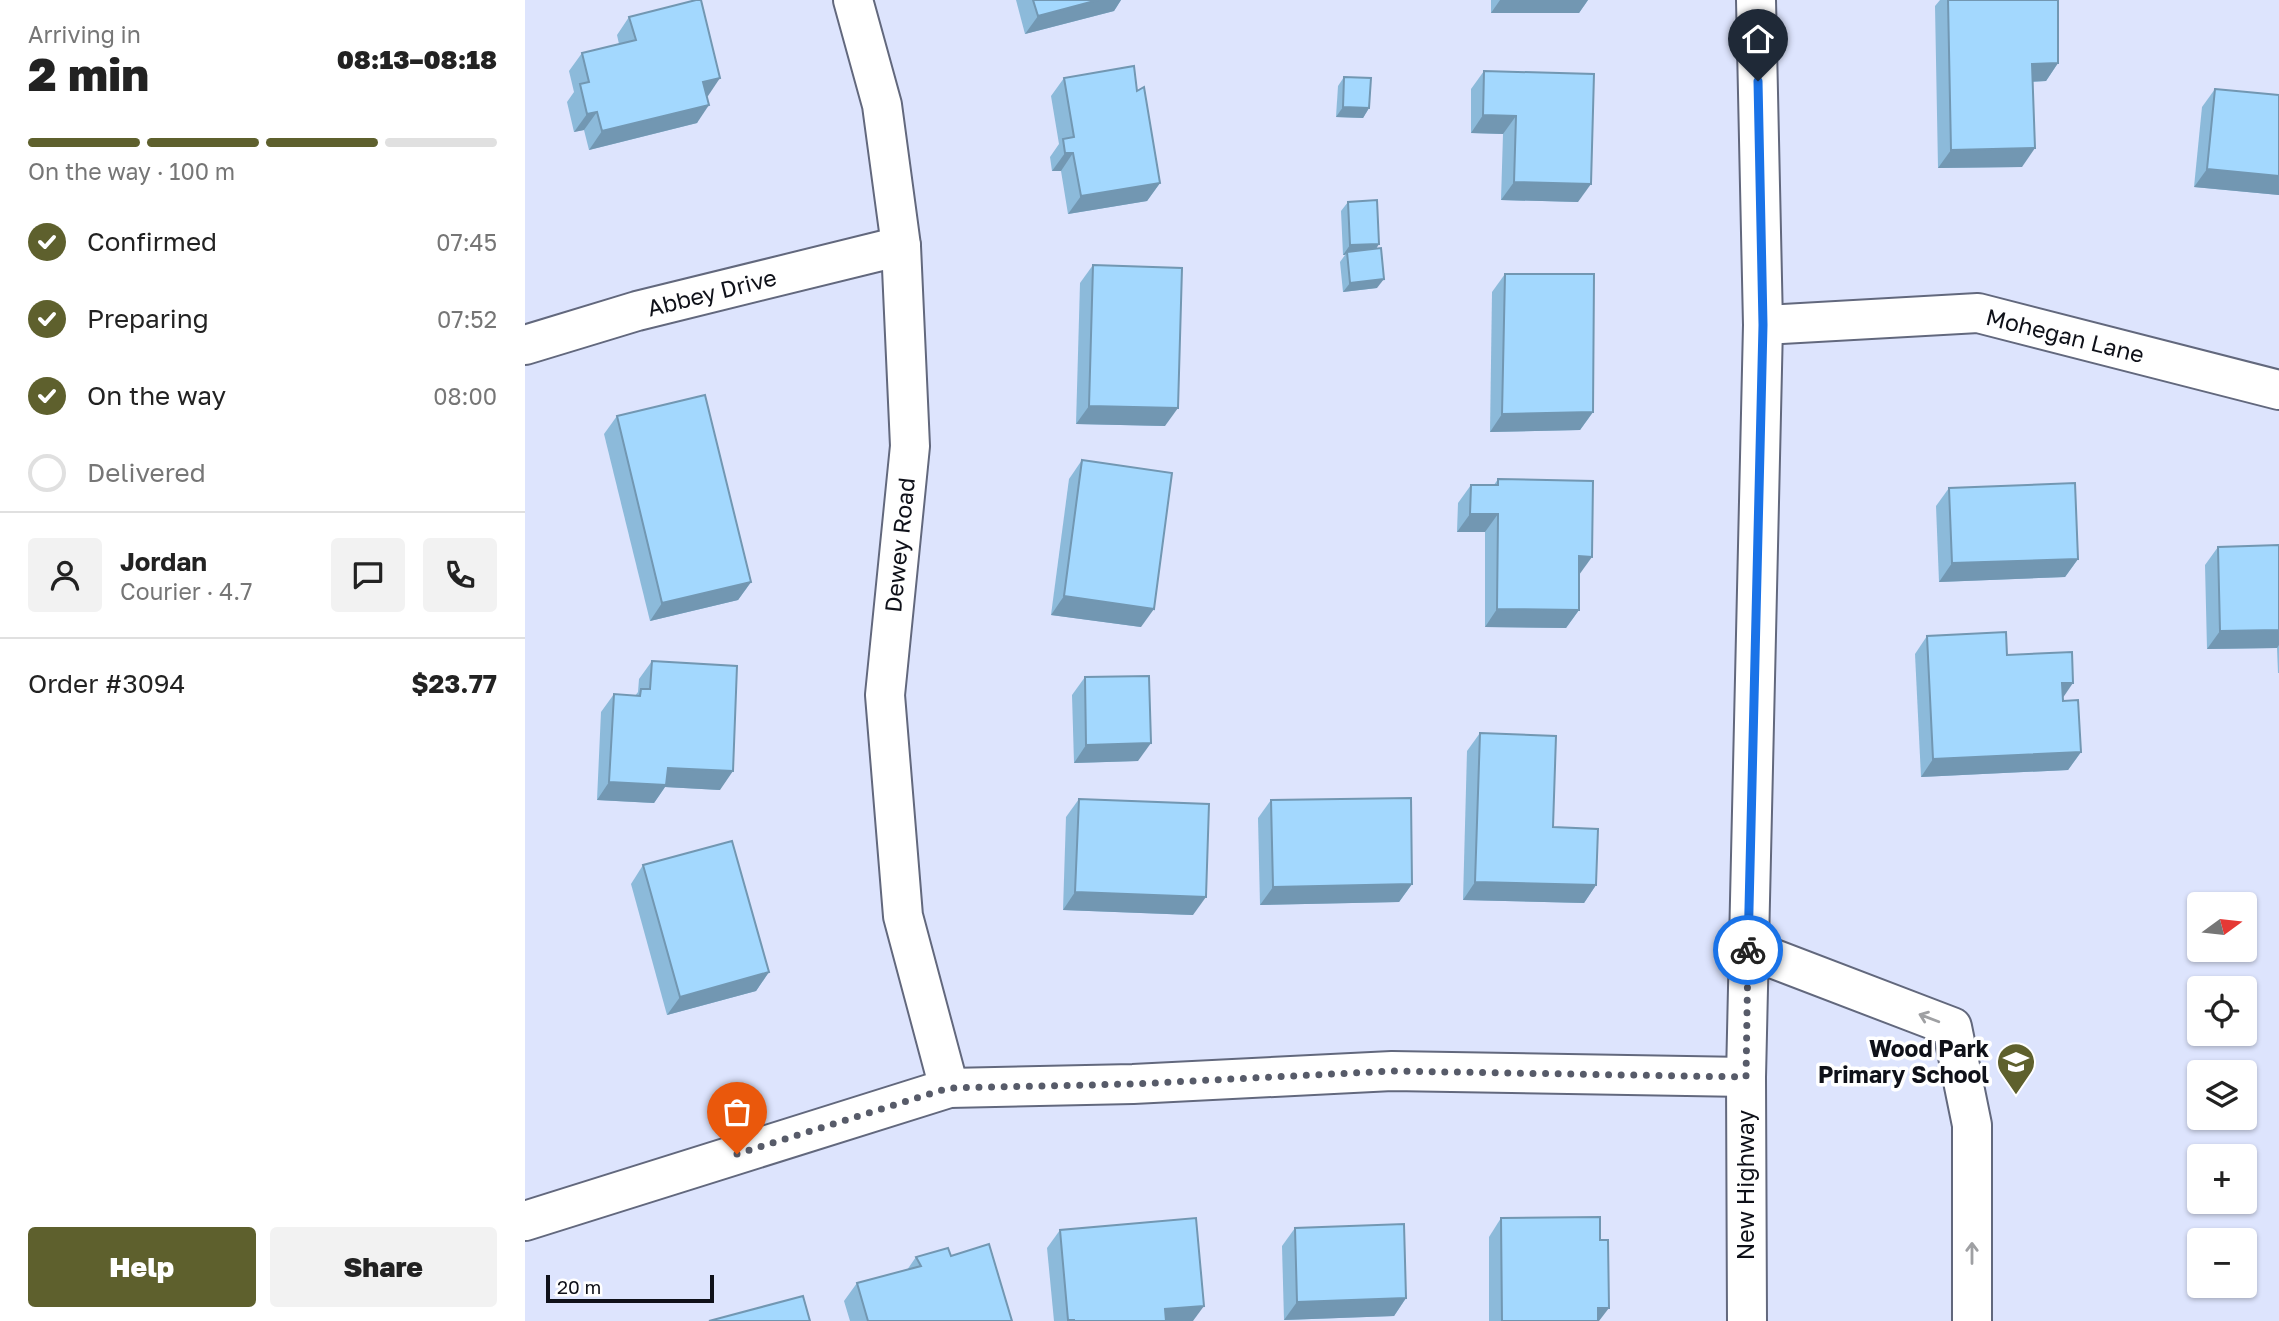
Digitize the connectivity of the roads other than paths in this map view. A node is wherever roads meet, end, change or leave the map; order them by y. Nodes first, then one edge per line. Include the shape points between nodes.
1 (853, 0) edge
2 (1756, 0) edge
3 (901, 246) junction
4 (1763, 325) junction
5 (525, 345) edge
6 (2279, 390) edge
7 (1748, 949) junction
8 (1746, 1077) junction
9 (949, 1088) junction
10 (525, 1222) edge
11 (1747, 1321) edge
12 (1972, 1321) edge

1 - 3 street, Dewey Road via 882,105
2 - 4 street, New Highway
3 - 5 street, Abbey Drive via 637,311
3 - 9 street, Dewey Road via 910,446 885,695 903,916
4 - 6 street, Mohegan Lane via 1978,313
4 - 7 street, New Highway
7 - 8 street, New Highway
12 -> 7 street via 1972,1125 1952,1027
8 - 9 street via 1392,1071
8 - 11 street, New Highway
9 - 10 street

